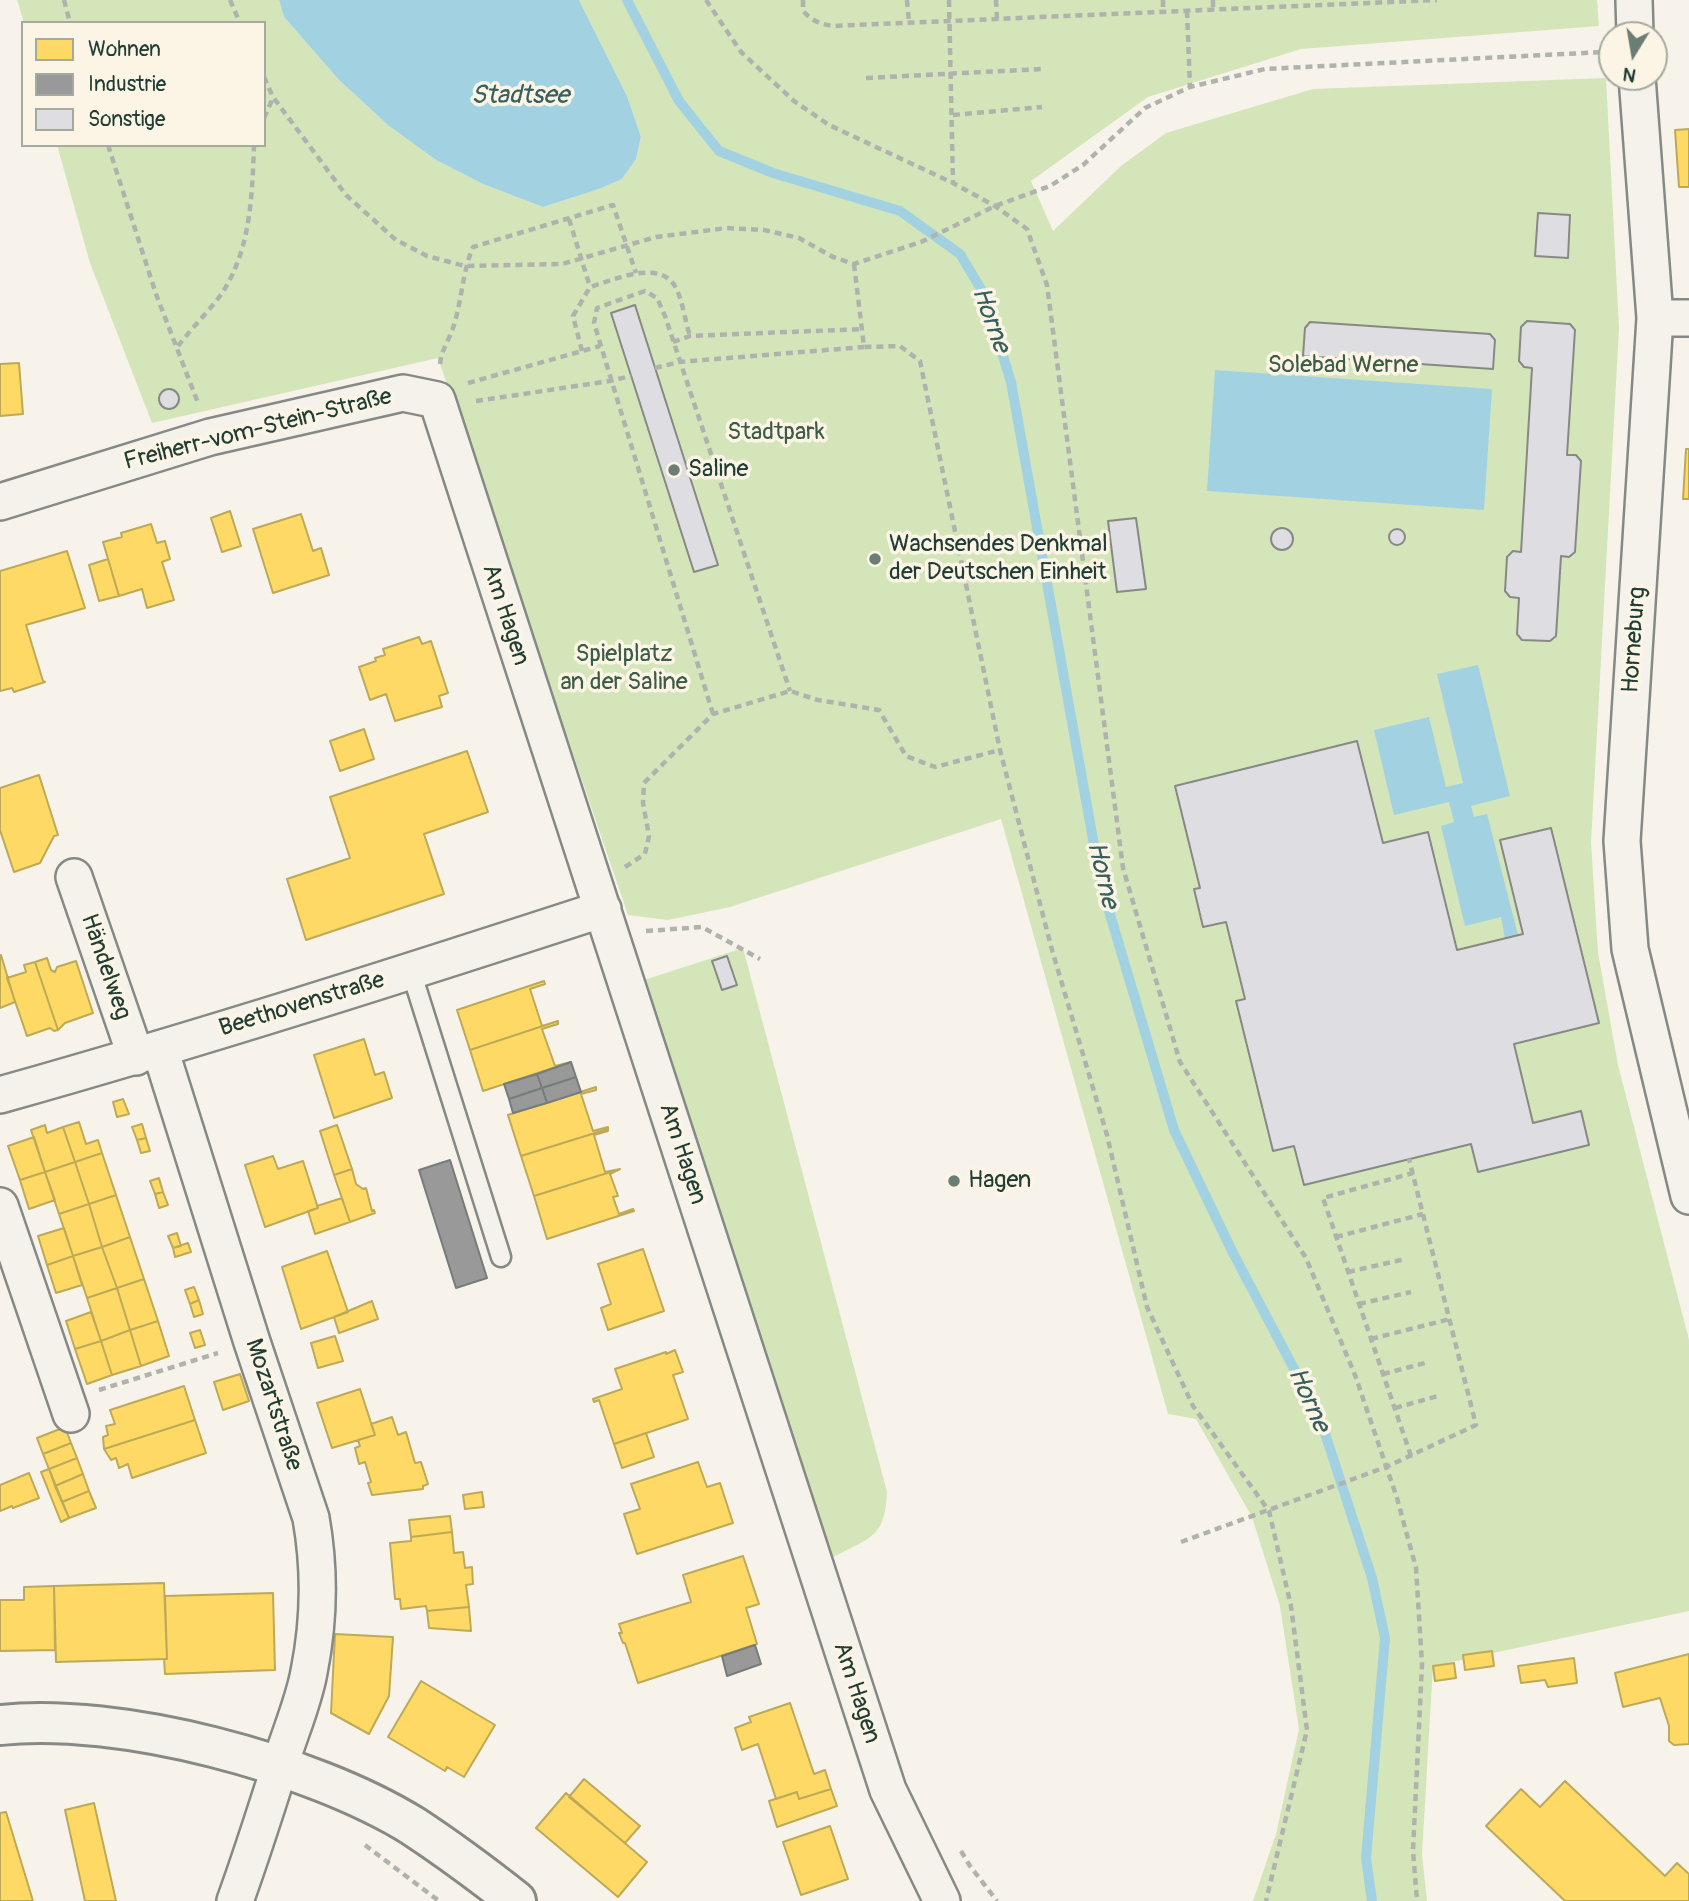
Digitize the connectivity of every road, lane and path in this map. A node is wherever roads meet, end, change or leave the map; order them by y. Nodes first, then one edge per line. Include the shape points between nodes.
1 (64, 0) edge
2 (230, 0) edge
3 (706, 0) edge
4 (803, 0) edge
5 (907, 0) edge
6 (950, 0) edge
7 (996, 0) edge
8 (1163, 0) edge
9 (1213, 0) edge
10 (1255, 0) edge
11 (1437, 0) edge
12 (1634, 0) edge
13 (1387, 1) edge
14 (1255, 8) junction
15 (1213, 10) junction
16 (1187, 11) junction
17 (1163, 12) junction
18 (997, 19) junction
19 (69, 21) edge
20 (239, 21) edge
21 (950, 21) junction
22 (1635, 21) edge
23 (909, 23) junction
24 (1598, 52) edge
25 (1042, 69) dead end
26 (952, 74) junction
27 (866, 78) dead end
28 (266, 81) edge
29 (1190, 87) junction
30 (1639, 91) edge
31 (273, 97) junction
32 (1041, 107) dead end
33 (266, 113) edge
34 (953, 115) junction
35 (109, 147) edge
36 (254, 147) edge
37 (953, 183) junction
38 (995, 206) junction
39 (569, 219) junction
40 (626, 246) junction
41 (581, 260) junction
42 (854, 264) junction
43 (465, 266) junction
44 (636, 273) junction
45 (590, 287) junction
46 (1672, 318) edge
47 (863, 329) junction
48 (690, 336) junction
49 (673, 342) junction
50 (178, 345) junction
51 (600, 346) junction
52 (864, 347) junction
53 (582, 351) junction
54 (680, 362) junction
55 (655, 369) dead end
56 (631, 376) dead end
57 (610, 382) junction
58 (437, 400) junction
59 (210, 437) junction
60 (0, 502) edge
61 (790, 691) junction
62 (713, 715) junction
63 (1000, 750) junction
64 (74, 877) dead end
65 (598, 895) junction
66 (641, 919) dead end
67 (760, 959) dead end
68 (411, 971) junction
69 (148, 1053) junction
70 (0, 1095) edge
71 (1409, 1159) dead end
72 (1413, 1173) junction
73 (1689, 1196) edge
74 (0, 1206) edge
75 (1423, 1214) junction
76 (1336, 1237) junction
77 (501, 1257) dead end
78 (1405, 1259) dead end
79 (1348, 1272) junction
80 (1411, 1292) dead end
81 (1359, 1304) junction
82 (1450, 1319) junction
83 (1371, 1339) junction
84 (252, 1342) junction
85 (1429, 1362) dead end
86 (1383, 1374) junction
87 (1438, 1396) dead end
88 (69, 1407) joint
89 (1395, 1408) junction
90 (1411, 1456) junction
91 (1386, 1467) junction
92 (1269, 1511) junction
93 (1181, 1542) dead end
94 (0, 1725) edge
95 (279, 1767) junction
96 (958, 1845) dead end
97 (235, 1901) edge
98 (516, 1901) edge
99 (942, 1901) edge
100 (997, 1901) edge
101 (1266, 1901) edge
102 (1417, 1901) edge

1 - 19 path
2 - 20 path
3 - 37 path via 741,52 794,101 829,125
4 - 23 path via 803,12 821,24
5 - 23 path
6 - 21 path
7 - 18 path
8 - 17 path
9 - 15 path
10 - 14 path
11 - 13 path
12 - 22 street
13 - 14 path
14 - 15 path
15 - 16 path
16 - 17 path
16 - 29 path
17 - 18 path
18 - 21 path
21 - 23 path
21 - 26 path
24 - 29 path via 1265,69
25 - 26 path
26 - 27 path
26 - 34 path
28 - 31 path
29 - 38 path via 1145,108 1083,165 1050,186
30 - 46 street, Horneburg
31 - 33 path
31 - 43 path via 346,195 396,240 427,256
32 - 34 path
34 - 37 path
35 - 50 path via 156,294
36 - 50 path via 251,209 240,259 220,295
37 - 38 path
38 - 42 path via 920,242
38 - 91 path via 1027,229 1046,285 1123,868 1181,1062 1306,1258 1355,1375
39 - 40 path via 613,205
39 - 41 path
39 - 43 path via 473,247
40 - 41 path
40 - 42 path via 656,237 727,228 764,230 799,238
40 - 44 path
41 - 43 path
41 - 45 path
42 - 47 path
43 - 58 path via 456,317 440,357
44 - 45 path
44 - 48 path via 657,274 675,287
45 - 53 path via 573,316
46 - 73 street, Horneburg via 1622,841 1630,949
47 - 48 path
47 - 52 path
48 - 49 path
49 - 51 path via 657,298 645,291 597,309 594,323
49 - 54 path
50 - 59 path
51 - 53 path
51 - 57 path
52 - 54 path
52 - 63 path via 900,346 920,361
53 - 58 path via 462,385
54 - 55 path
54 - 61 path
56 - 57 path
57 - 58 path via 472,402
57 - 62 path
58 - 59 street, Freiherr-vom-Stein-Straße via 403,393
58 - 65 street, Am Hagen
59 - 60 street, Freiherr-vom-Stein-Straße
61 - 62 path
61 - 63 path via 879,710 906,756 935,768
62 - 65 path via 644,783 649,836 645,854
63 - 92 path via 1107,1135 1147,1307 1193,1406
64 - 69 street, Händelweg
65 - 68 street, Beethovenstraße
65 - 99 street, Am Hagen via 888,1790
66 - 67 path via 645,932 702,927
68 - 69 street, Beethovenstraße
68 - 77 lane
69 - 70 street, Beethovenstraße
69 - 84 street, Mozartstraße
71 - 72 path
72 - 75 path
72 - 76 path via 1322,1198
74 - 88 street
75 - 76 path
75 - 82 path
76 - 79 path
78 - 79 path
79 - 81 path
80 - 81 path
81 - 83 path
82 - 83 path
82 - 90 path via 1476,1425
83 - 86 path
84 - 88 path
84 - 95 street, Mozartstraße via 311,1518 317,1573 309,1674
85 - 86 path
86 - 89 path
87 - 89 path
89 - 90 path
90 - 91 path
91 - 92 path
91 - 102 path via 1416,1568 1422,1664 1412,1851
92 - 93 path
92 - 101 path via 1291,1606 1307,1730
94 - 95 main road via 82,1725 128,1731
95 - 97 street, Mozartstraße
95 - 98 main road via 339,1788 412,1826
96 - 100 path

